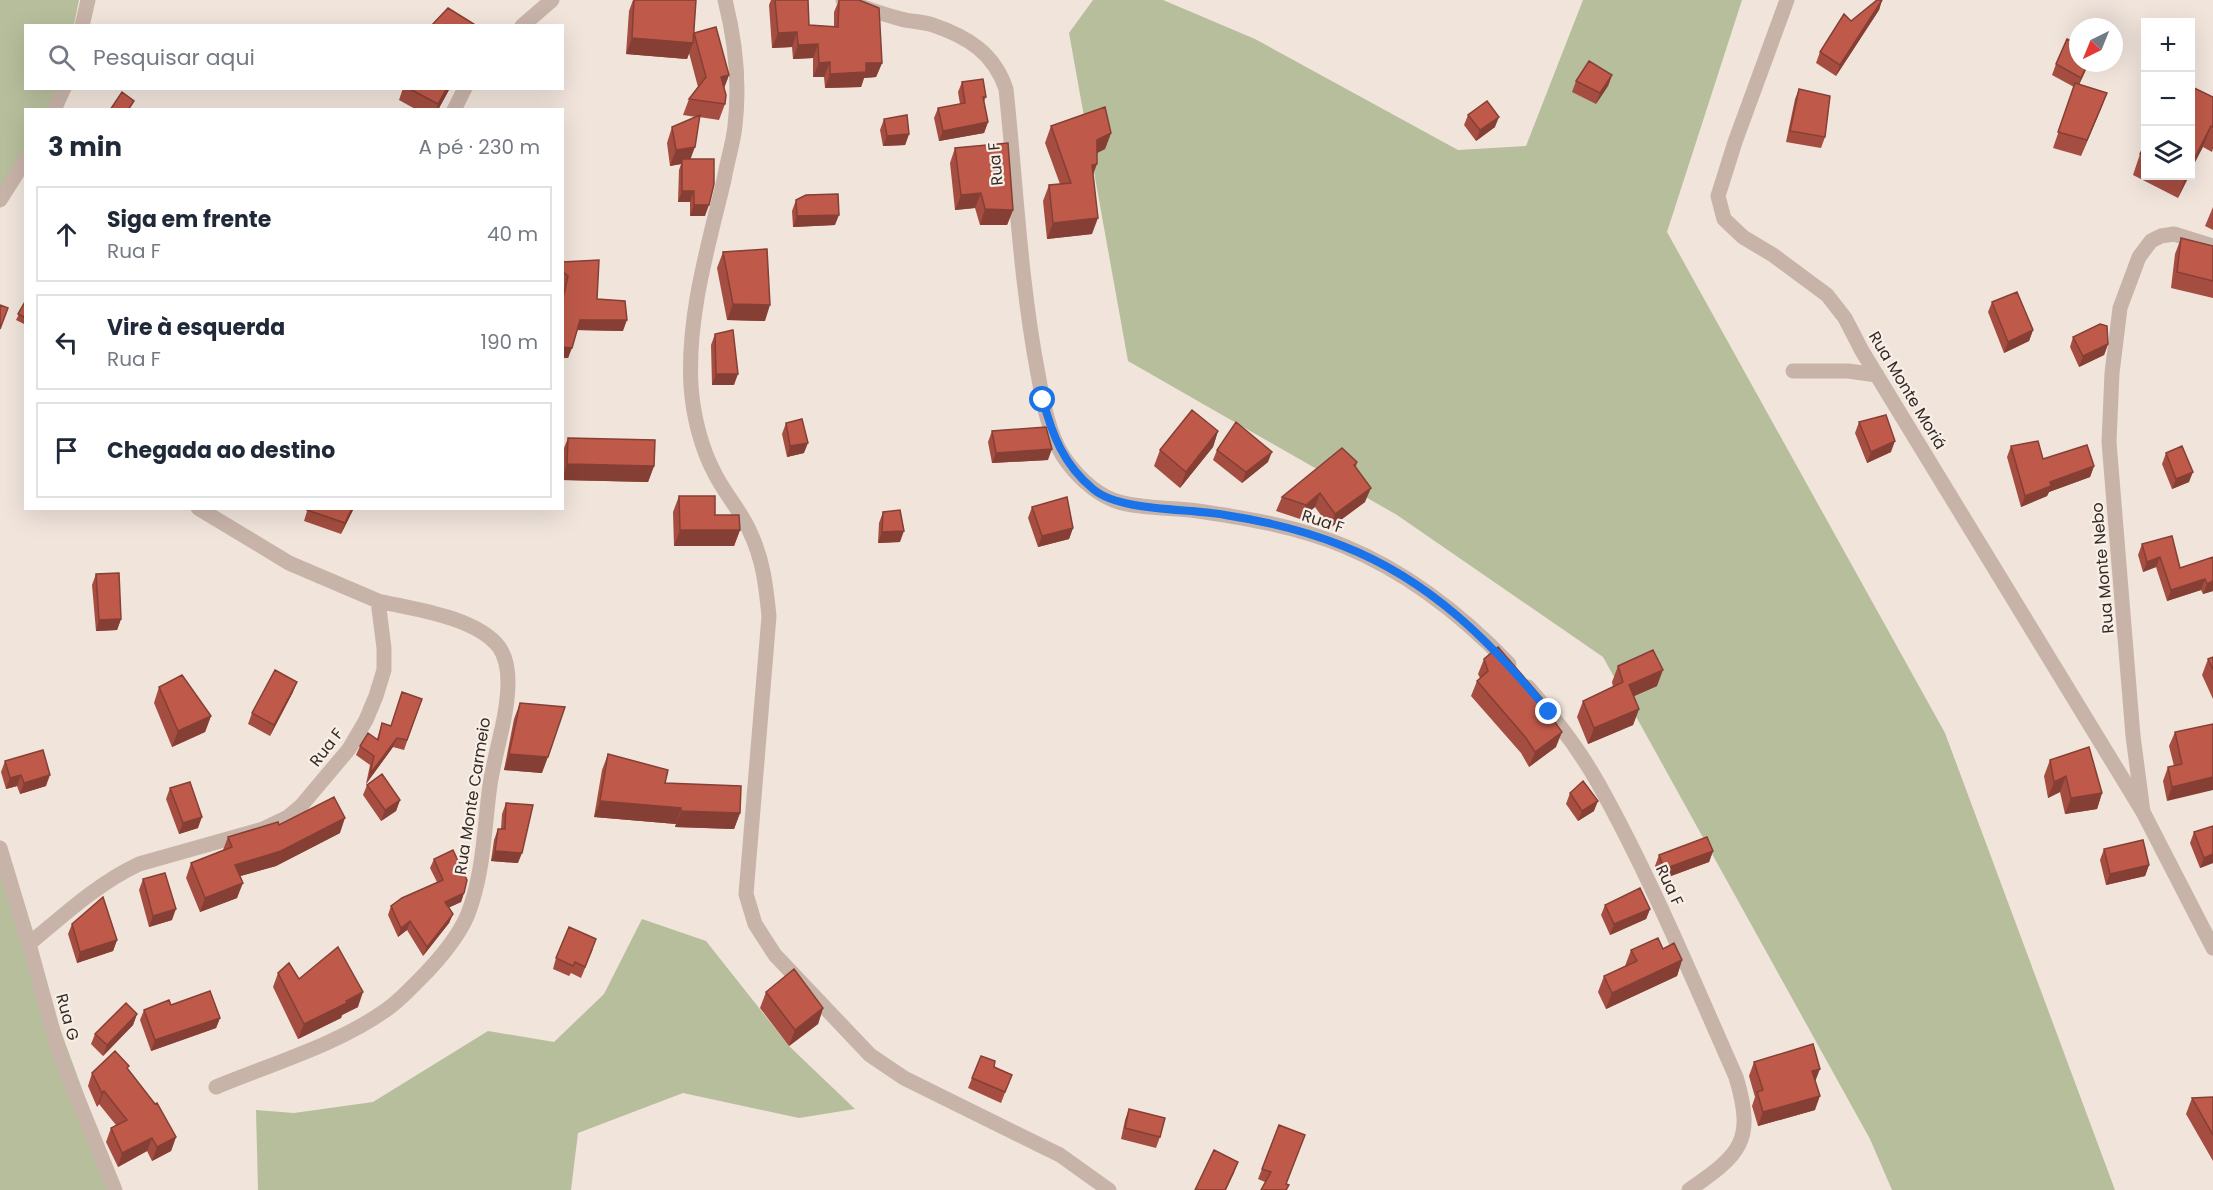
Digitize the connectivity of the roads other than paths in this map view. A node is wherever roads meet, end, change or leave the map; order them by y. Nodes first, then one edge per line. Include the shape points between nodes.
1 (88, 0) edge
2 (552, 0) edge
3 (725, 0) edge
4 (843, 0) edge
5 (1786, 0) edge
6 (82, 24) edge
7 (524, 24) edge
8 (62, 90) edge
9 (464, 90) edge
10 (55, 108) edge
11 (455, 108) edge
12 (24, 162) edge
13 (0, 200) edge
14 (2213, 246) edge
15 (1793, 371) dead end
16 (1877, 375) junction
17 (201, 510) edge
18 (378, 601) junction
19 (2143, 812) junction
20 (0, 848) edge
21 (29, 944) junction
22 (2213, 948) edge
23 (216, 1087) dead end
24 (115, 1190) edge
25 (1110, 1190) edge
26 (1689, 1190) edge

1 - 6 street
2 - 7 street
3 - 25 street via 737,58 735,127 690,343 691,388 705,453 743,517 765,573 769,616 746,894 749,909 775,955 870,1055 904,1078 1060,1155
4 - 26 street, Rua F via 903,20 931,24 960,37 978,47 1001,75 1006,89 1033,348 1051,430 1062,455 1076,473 1094,490 1115,501 1224,514 1277,526 1344,546 1383,565 1414,583 1488,642 1577,750 1598,782 1646,876 1744,1103 1745,1124 1734,1154 1722,1168
5 - 16 street, Rua Monte Moriá via 1718,196 1724,219 1743,237 1827,295 1845,318
8 - 10 street
9 - 11 street
12 - 13 street
14 - 19 street, Rua Monte Nebo via 2174,234 2161,236 2144,248 2120,308 2109,442 2133,736
15 - 16 street via 1848,370
16 - 19 street, Rua Monte Moriá
17 - 18 street via 289,563
18 - 21 street, Rua F via 384,670 376,696 349,749 301,806 263,829 123,871 99,885
18 - 23 street, Rua Monte Carmeio via 458,621 487,636 504,655 508,684 504,713 483,858 467,915 450,944 386,1010 340,1037
19 - 22 street, Rua Monte Nebo
20 - 21 street, Rua G
21 - 24 street, Rua G via 59,1053

